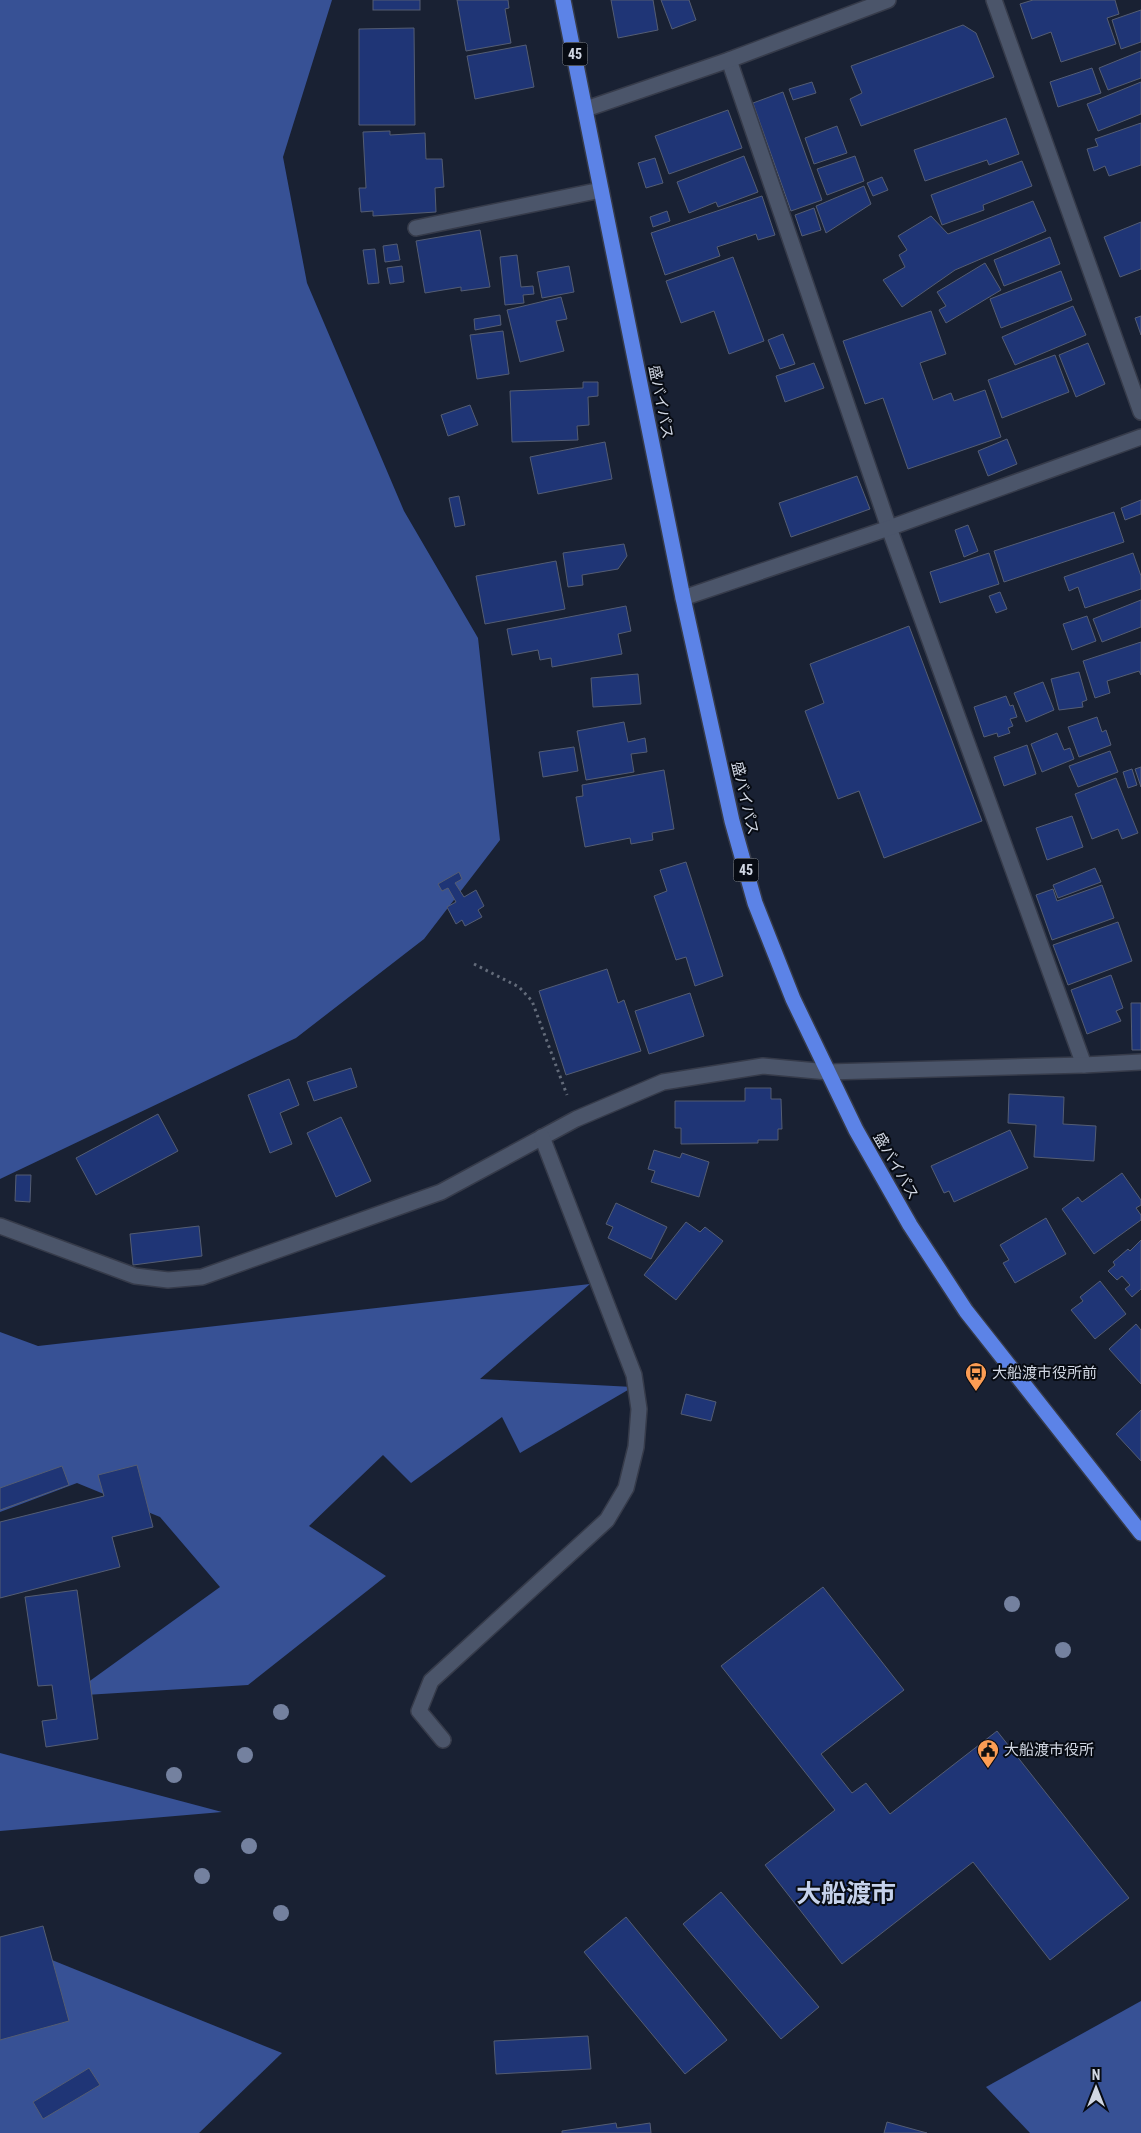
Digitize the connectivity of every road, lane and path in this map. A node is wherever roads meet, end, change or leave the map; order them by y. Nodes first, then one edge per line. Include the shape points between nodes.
1 (564, 0) edge
2 (888, 0) edge
3 (994, 0) edge
4 (728, 60) junction
5 (586, 109) junction
6 (601, 190) junction
7 (416, 228) dead end
8 (1141, 412) edge
9 (1141, 437) edge
10 (889, 528) junction
11 (683, 598) junction
12 (474, 964) dead end
13 (1141, 1062) edge
14 (1084, 1065) junction
15 (828, 1072) junction
16 (576, 1119) junction
17 (542, 1137) junction
18 (0, 1226) edge
19 (1141, 1533) edge
20 (443, 1740) dead end

1 - 5 highway, 盛バイパス / 45
2 - 4 street
3 - 8 street
4 - 5 street
4 - 10 street
5 - 6 highway, 盛バイパス / 45
6 - 7 street
6 - 11 highway, 盛バイパス / 45
9 - 10 street
10 - 11 street
10 - 14 street
11 - 15 highway, 盛バイパス / 45 via 732,821 755,903 793,999
12 - 16 path via 519,987 532,1001
13 - 14 street
14 - 15 street
15 - 16 street via 763,1066 663,1082
15 - 19 highway, 盛バイパス / 45 via 856,1130 905,1216 966,1311
16 - 17 street
17 - 18 street via 441,1192 202,1277 168,1280 135,1276
17 - 20 street via 634,1375 639,1409 636,1447 626,1488 607,1520 432,1681 419,1711

